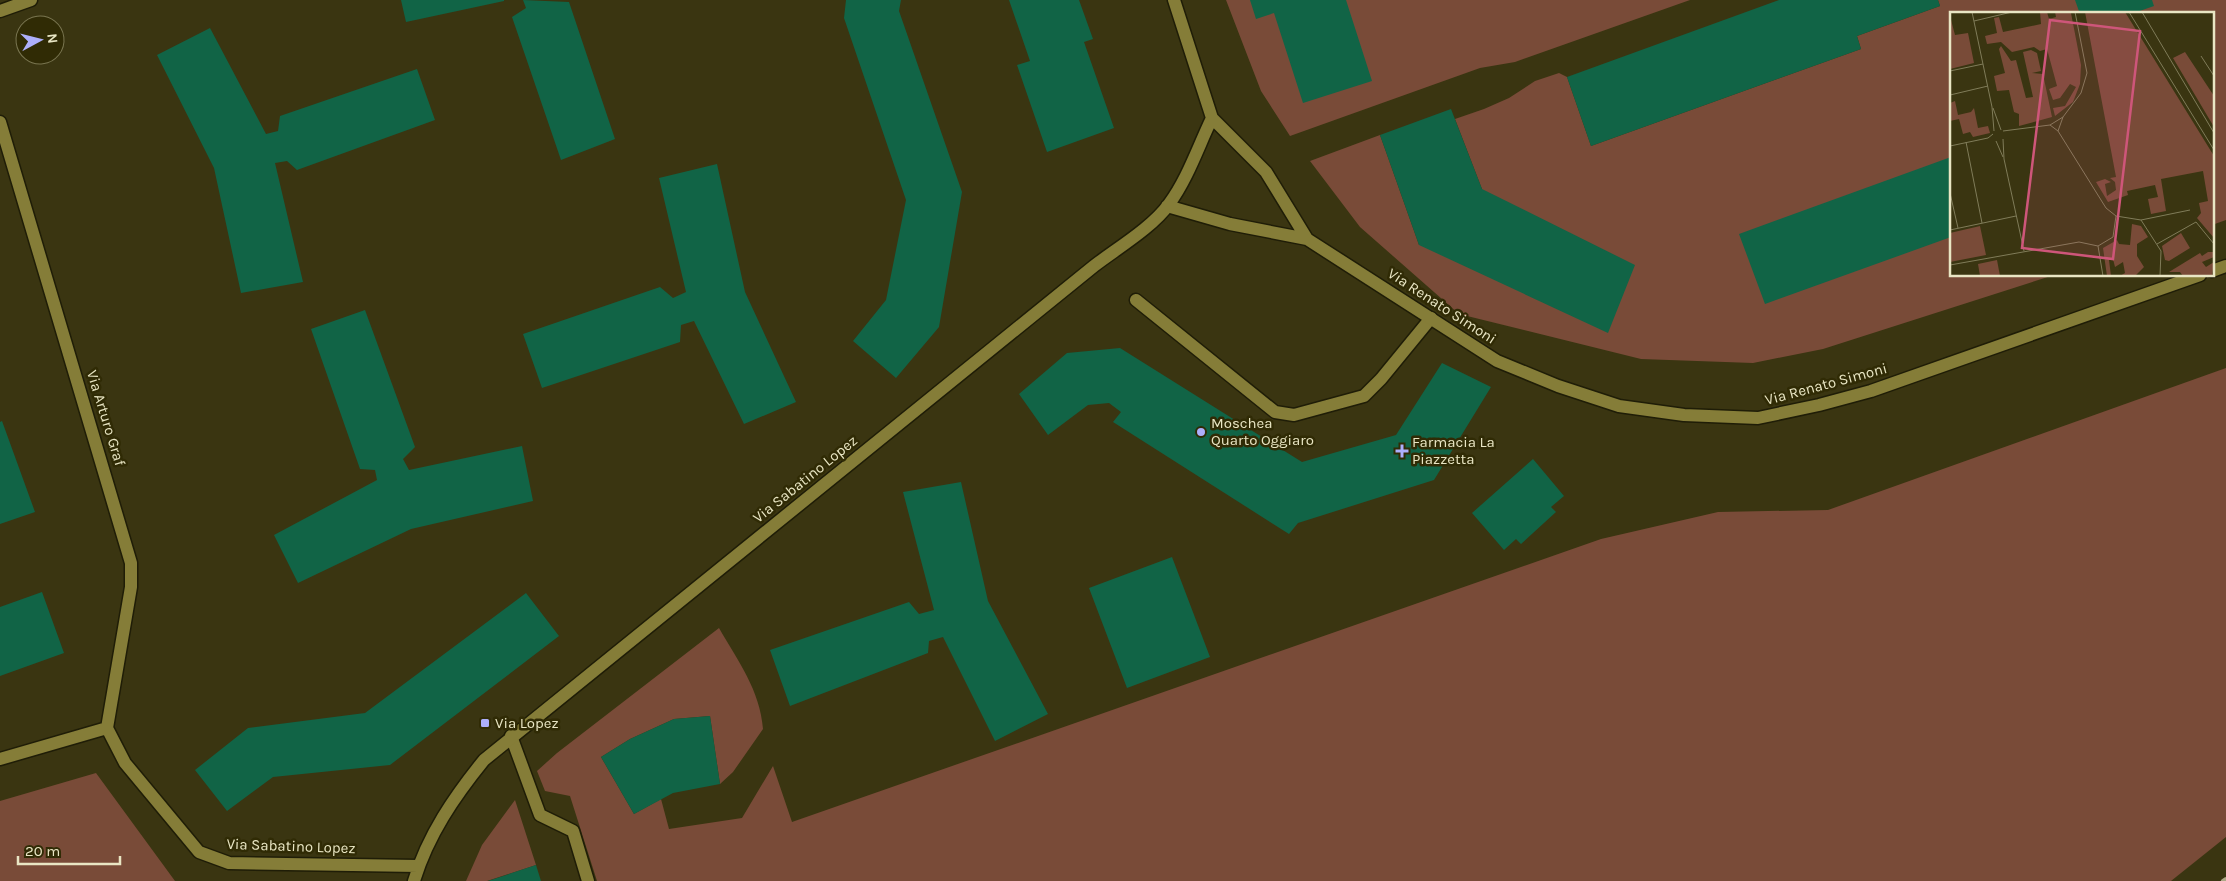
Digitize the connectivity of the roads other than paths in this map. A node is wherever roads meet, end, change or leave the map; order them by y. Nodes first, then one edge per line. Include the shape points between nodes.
1 (31, 0) edge
2 (1174, 0) edge
3 (0, 11) edge
4 (1212, 118) junction
5 (0, 122) edge
6 (1167, 206) junction
7 (1306, 239) junction
8 (2226, 266) edge
9 (2214, 270) edge
10 (2197, 276) edge
11 (1136, 300) dead end
12 (1431, 318) junction
13 (107, 728) junction
14 (511, 736) junction
15 (0, 760) edge
16 (418, 866) junction
17 (414, 881) edge
18 (588, 881) edge

1 - 3 street
2 - 4 street, Via Renato Simoni
4 - 6 street, Via Sabatino Lopez via 1185,178
4 - 7 street, Via Renato Simoni via 1266,172
5 - 13 street, Via Arturo Graf via 132,563 131,587
6 - 7 street, Via Renato Simoni via 1230,224
6 - 14 street, Via Sabatino Lopez via 1135,236
7 - 12 street, Via Renato Simoni
8 - 9 street
10 - 12 street, Via Renato Simoni via 1871,391 1758,418 1684,415 1618,406 1497,361
11 - 12 street via 1275,412 1294,415 1364,396
13 - 15 street
13 - 16 street, Via Sabatino Lopez via 125,763 199,852 211,858 229,863
14 - 16 street, Via Sabatino Lopez via 484,760 457,793 436,827
14 - 18 street via 540,815 572,831
16 - 17 street, Via Sabatino Lopez

